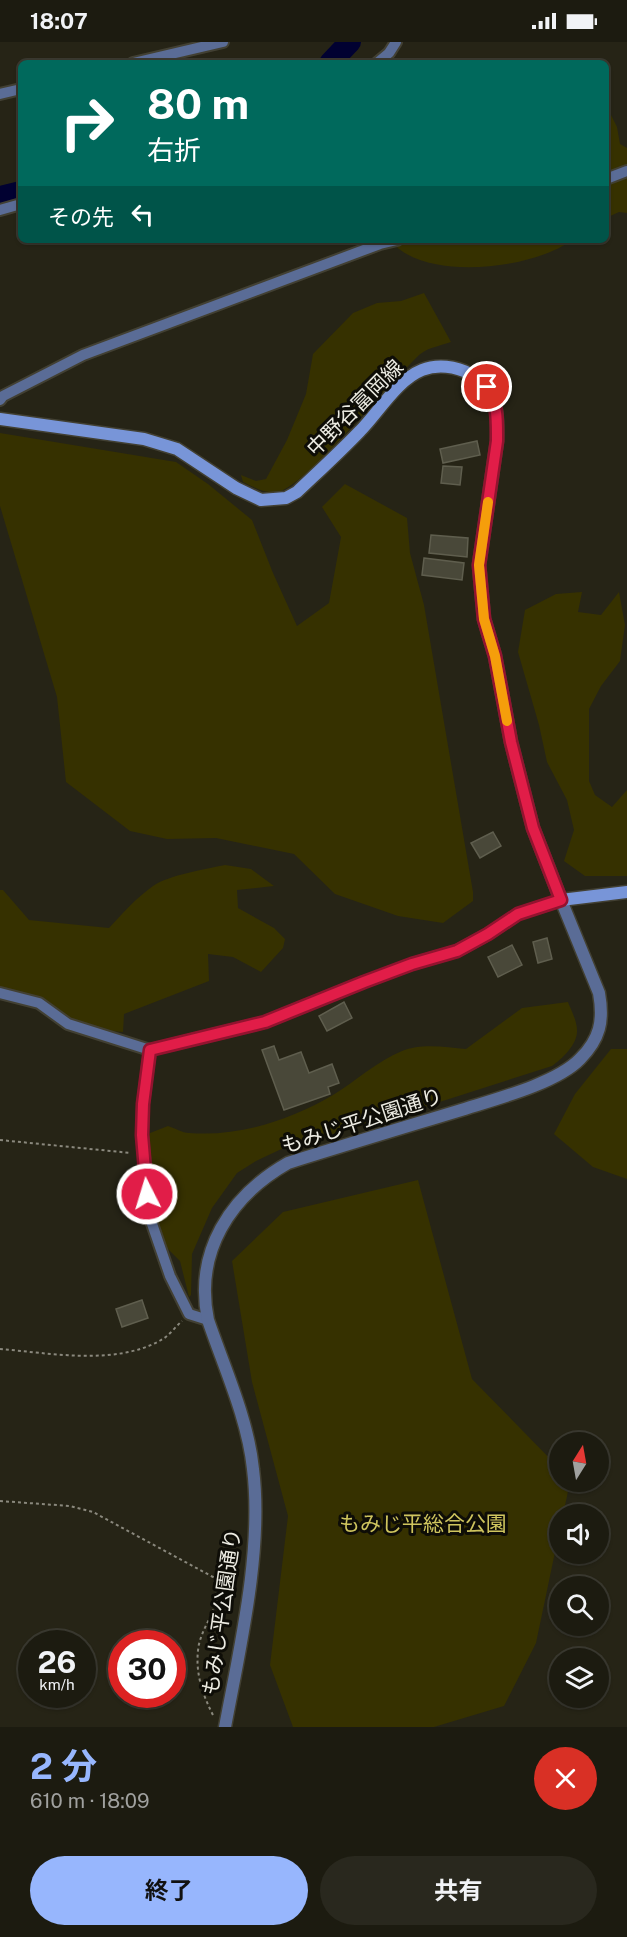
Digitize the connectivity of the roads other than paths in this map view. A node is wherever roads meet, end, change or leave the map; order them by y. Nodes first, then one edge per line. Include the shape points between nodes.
1 (223, 42) edge
2 (396, 42) edge
3 (146, 60) edge
4 (381, 60) edge
5 (18, 90) edge
6 (0, 94) edge
7 (627, 171) edge
8 (609, 178) edge
9 (18, 205) edge
10 (0, 210) edge
11 (384, 243) edge
12 (0, 400) edge
13 (0, 419) edge
14 (627, 892) edge
15 (561, 900) junction
16 (0, 993) edge
17 (150, 1050) junction
18 (208, 1320) junction
19 (225, 1727) edge

1 - 3 street
2 - 4 street
5 - 6 street
7 - 8 street
9 - 10 street
11 - 12 street via 83,355
13 - 15 main road, 中野谷富岡線 via 144,439 177,449 261,500 286,498 297,492 360,431 399,386 420,370 438,366 461,368 477,377 495,399 497,424 479,565 484,619 533,828
14 - 15 main road
15 - 17 street via 518,914 457,951 412,964 265,1022
15 - 18 street, もみじ平公園通り via 599,993 602,1020 593,1044 578,1061 532,1086 288,1163 270,1173 227,1215 219,1229 206,1279
16 - 17 street via 39,1004 68,1024
17 - 18 street via 142,1135 150,1218 170,1276 189,1314
18 - 19 street, もみじ平公園通り via 246,1433 254,1478 253,1552

